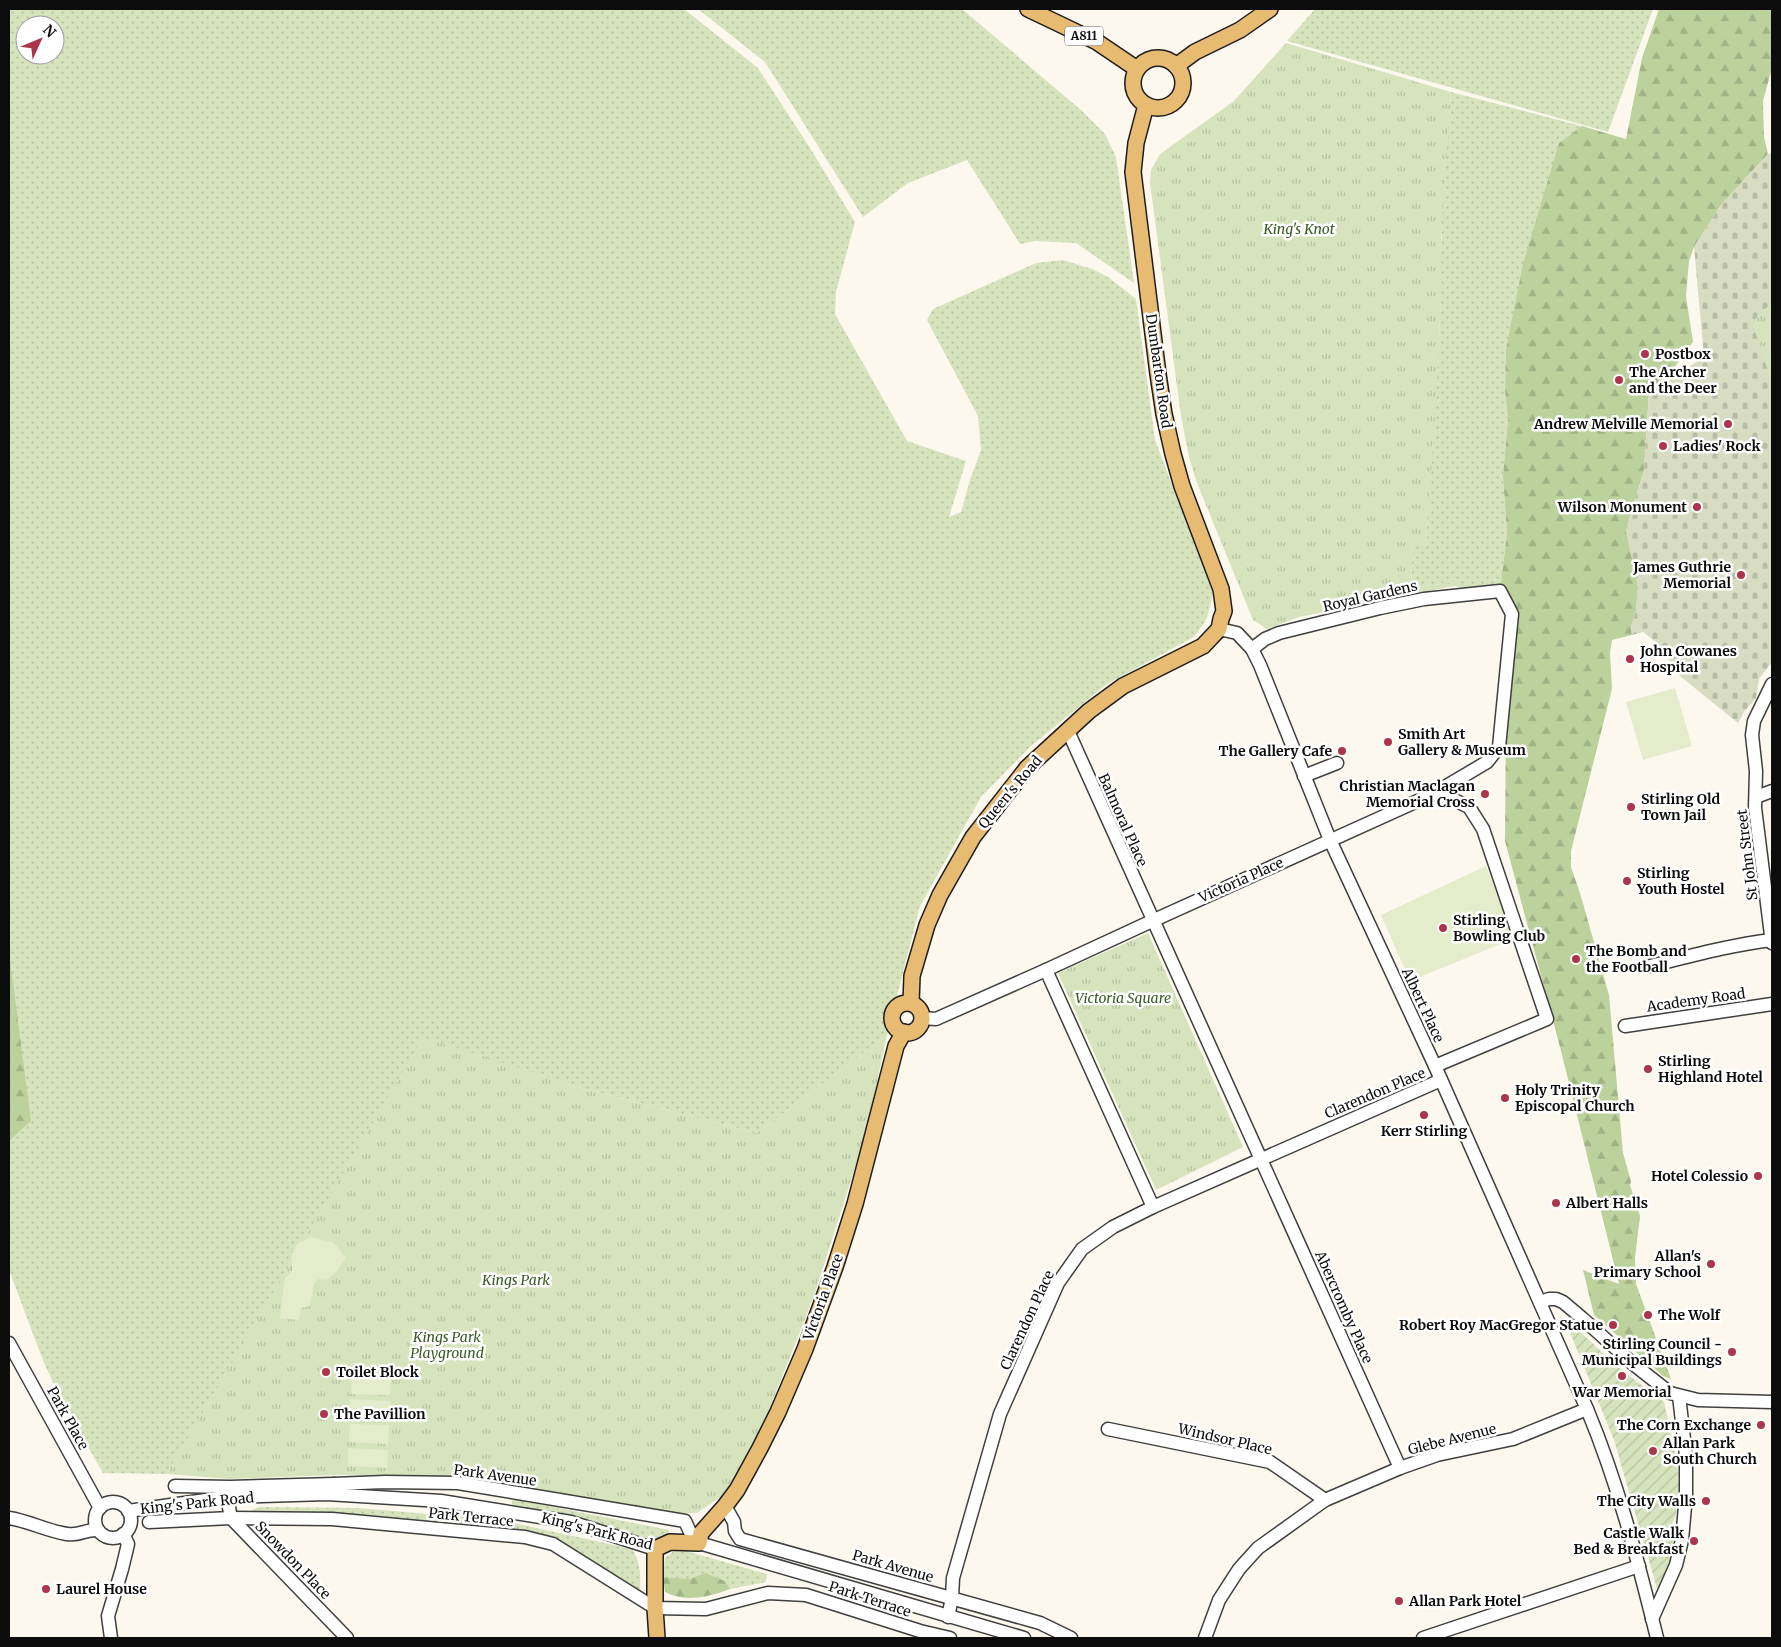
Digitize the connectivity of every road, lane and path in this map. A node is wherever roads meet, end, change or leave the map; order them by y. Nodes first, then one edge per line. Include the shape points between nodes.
1 (1028, 9) edge
2 (1270, 9) edge
3 (1176, 66) junction
4 (1137, 69) junction
5 (1146, 105) junction
6 (1500, 591) joint
7 (1219, 629) junction
8 (1252, 649) junction
9 (1772, 684) edge
10 (1068, 730) junction
11 (1337, 763) dead end
12 (1304, 776) junction
13 (1772, 791) edge
14 (1433, 794) junction
15 (1756, 797) junction
16 (1330, 840) junction
17 (1152, 921) junction
18 (1772, 942) edge
19 (1650, 966) dead end
20 (1046, 970) junction
21 (911, 1003) junction
22 (1772, 1004) edge
23 (922, 1018) junction
24 (1625, 1026) dead end
25 (904, 1032) junction
26 (1435, 1066) junction
27 (1442, 1080) junction
28 (1261, 1158) junction
29 (1153, 1207) junction
30 (1540, 1302) junction
31 (9, 1343) edge
32 (1679, 1396) junction
33 (1772, 1402) edge
34 (1587, 1408) junction
35 (1108, 1429) dead end
36 (1400, 1468) junction
37 (175, 1486) dead end
38 (334, 1489) junction
39 (227, 1497) junction
40 (1325, 1500) junction
41 (725, 1506) junction
42 (100, 1508) junction
43 (128, 1511) junction
44 (9, 1518) edge
45 (231, 1518) junction
46 (150, 1522) dead end
47 (98, 1530) junction
48 (124, 1534) junction
49 (697, 1543) junction
50 (655, 1549) junction
51 (1639, 1566) junction
52 (952, 1598) junction
53 (655, 1608) junction
54 (948, 1617) junction
55 (1652, 1618) junction
56 (110, 1638) edge
57 (347, 1638) edge
58 (657, 1638) edge
59 (950, 1638) edge
60 (1024, 1638) edge
61 (1071, 1638) edge
62 (1205, 1638) edge
63 (1423, 1638) edge
64 (1657, 1638) edge

1 - 4 main road, A811 via 1097,42
2 - 3 main road
3 - 4 main road via 1163,58 1156,58
3 - 5 main road via 1183,82 1178,98 1160,108
4 - 5 main road via 1132,85 1134,93
5 - 7 main road, Dumbarton Road via 1136,143 1133,172 1158,374 1182,486 1222,594 1224,611
6 - 8 street, Royal Gardens via 1424,599 1380,608 1278,633
6 - 14 street, Victoria Place via 1512,614 1499,747 1487,762
7 - 8 street, Albert Place via 1237,633
7 - 10 main road, Queen's Road via 1199,649 1122,686
8 - 12 street, Albert Place
9 - 15 street, St John Street via 1754,721 1752,735
10 - 17 street, Balmoral Place
10 - 21 main road, Queen's Road via 1027,768 973,837 949,878 927,925 912,976
11 - 12 street
12 - 16 street, Albert Place
13 - 15 street
14 - 16 street, Victoria Place
14 - 26 street via 1469,807 1483,829 1547,1019
15 - 18 street, St John Street
16 - 17 street, Victoria Place
16 - 26 street, Albert Place
17 - 20 street
17 - 28 street
18 - 19 street, St John Street via 1746,943
20 - 23 street via 936,1019
20 - 29 street
21 - 23 main road via 919,1009
21 - 25 main road via 898,1006 893,1014 896,1028
22 - 24 street, Academy Road
23 - 25 main road via 917,1029
25 - 41 main road, Victoria Place via 896,1046 846,1231 811,1331 778,1412 737,1490
26 - 27 street, Albert Place
27 - 28 street, Clarendon Place
27 - 30 street, Albert Place
28 - 29 street, Clarendon Place
28 - 36 street, Abercromby Place
29 - 52 street, Clarendon Place via 1113,1227 1082,1249 1058,1283 1000,1414 956,1570
30 - 32 street via 1549,1299 1562,1302 1654,1382
30 - 34 street, Albert Place
31 - 42 street, Park Place
32 - 33 street via 1698,1400
32 - 55 street via 1686,1456 1682,1540 1676,1565
34 - 36 street, Glebe Avenue via 1513,1439 1437,1455
34 - 51 street via 1616,1487
35 - 40 street, Windsor Place via 1270,1462
36 - 40 street, Glebe Avenue
37 - 38 street, Park Avenue
38 - 39 street, King's Park Road
38 - 49 street, Park Avenue via 385,1482 458,1483 685,1521
38 - 50 street, King's Park Road via 571,1522
39 - 43 street, King's Park Road
39 - 45 street
40 - 62 street, Glebe Avenue via 1258,1548 1239,1569 1219,1600
41 - 49 main road, Victoria Place via 701,1533
41 - 52 street, Park Avenue via 740,1538
42 - 43 street via 114,1502
42 - 47 street via 95,1519
43 - 48 street via 130,1526
44 - 47 street via 67,1534 79,1535 88,1529
45 - 46 street, Park Terrace
45 - 53 street, Park Terrace via 332,1518 525,1537 553,1544
45 - 57 street, Snowdon Place
47 - 48 street via 111,1538
48 - 56 street via 128,1544 108,1616
49 - 50 main road, King's Park Road via 670,1542
49 - 54 street, King's Park Road
50 - 53 main road
51 - 55 street
51 - 63 street
52 - 54 street, Clarendon Place
52 - 61 street, Park Avenue via 1040,1623
53 - 58 main road
53 - 59 street, Park Terrace via 706,1609 768,1593 806,1595
54 - 60 street, King's Park Road
55 - 64 street

